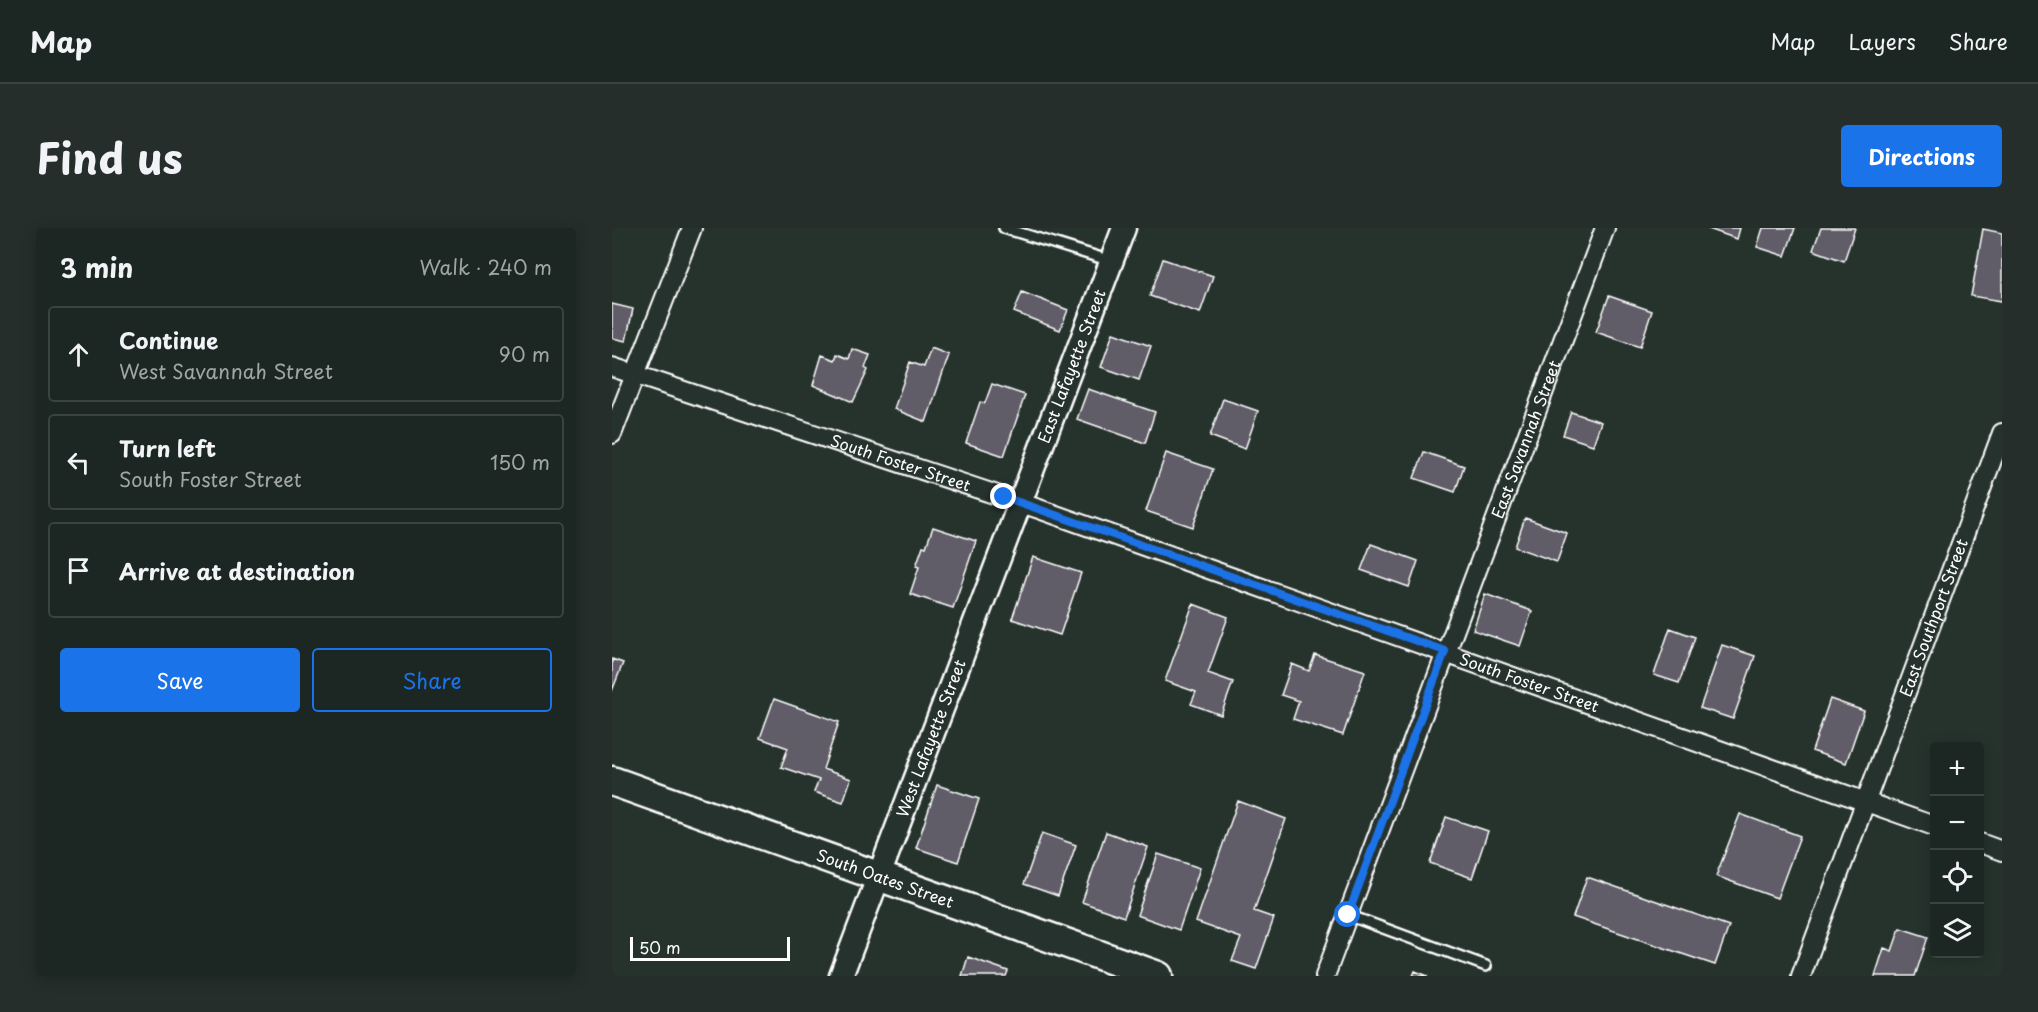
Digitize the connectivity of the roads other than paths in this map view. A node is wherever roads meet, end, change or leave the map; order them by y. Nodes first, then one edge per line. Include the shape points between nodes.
1 (692, 228) edge
2 (1004, 228) edge
3 (1124, 228) edge
4 (1605, 228) edge
5 (1112, 262) junction
6 (612, 367) edge
7 (636, 373) junction
8 (2002, 433) edge
9 (612, 434) edge
10 (1021, 503) junction
11 (1445, 651) junction
12 (612, 781) edge
13 (1868, 801) junction
14 (1930, 824) edge
15 (1984, 844) edge
16 (2002, 851) edge
17 (878, 875) junction
18 (1348, 915) junction
19 (1486, 966) dead end
20 (841, 976) edge
21 (1158, 976) edge
22 (1325, 976) edge
23 (1801, 976) edge

1 - 7 street
2 - 5 lane
3 - 5 street, East Lafayette Street
4 - 11 street, East Savannah Street
5 - 10 street, East Lafayette Street
6 - 7 street, South Foster Street
7 - 9 street
7 - 10 street, South Foster Street
8 - 13 street, East Southport Street
10 - 11 street, South Foster Street
10 - 17 street, West Lafayette Street
11 - 13 street, South Foster Street
11 - 18 street, East Savannah Street
12 - 17 main road, South Oates Street
13 - 14 street, South Foster Street
13 - 23 street, East Southport Street
15 - 16 street
17 - 20 street, West Lafayette Street
17 - 21 main road, South Oates Street
18 - 19 lane
18 - 22 street, East Savannah Street

